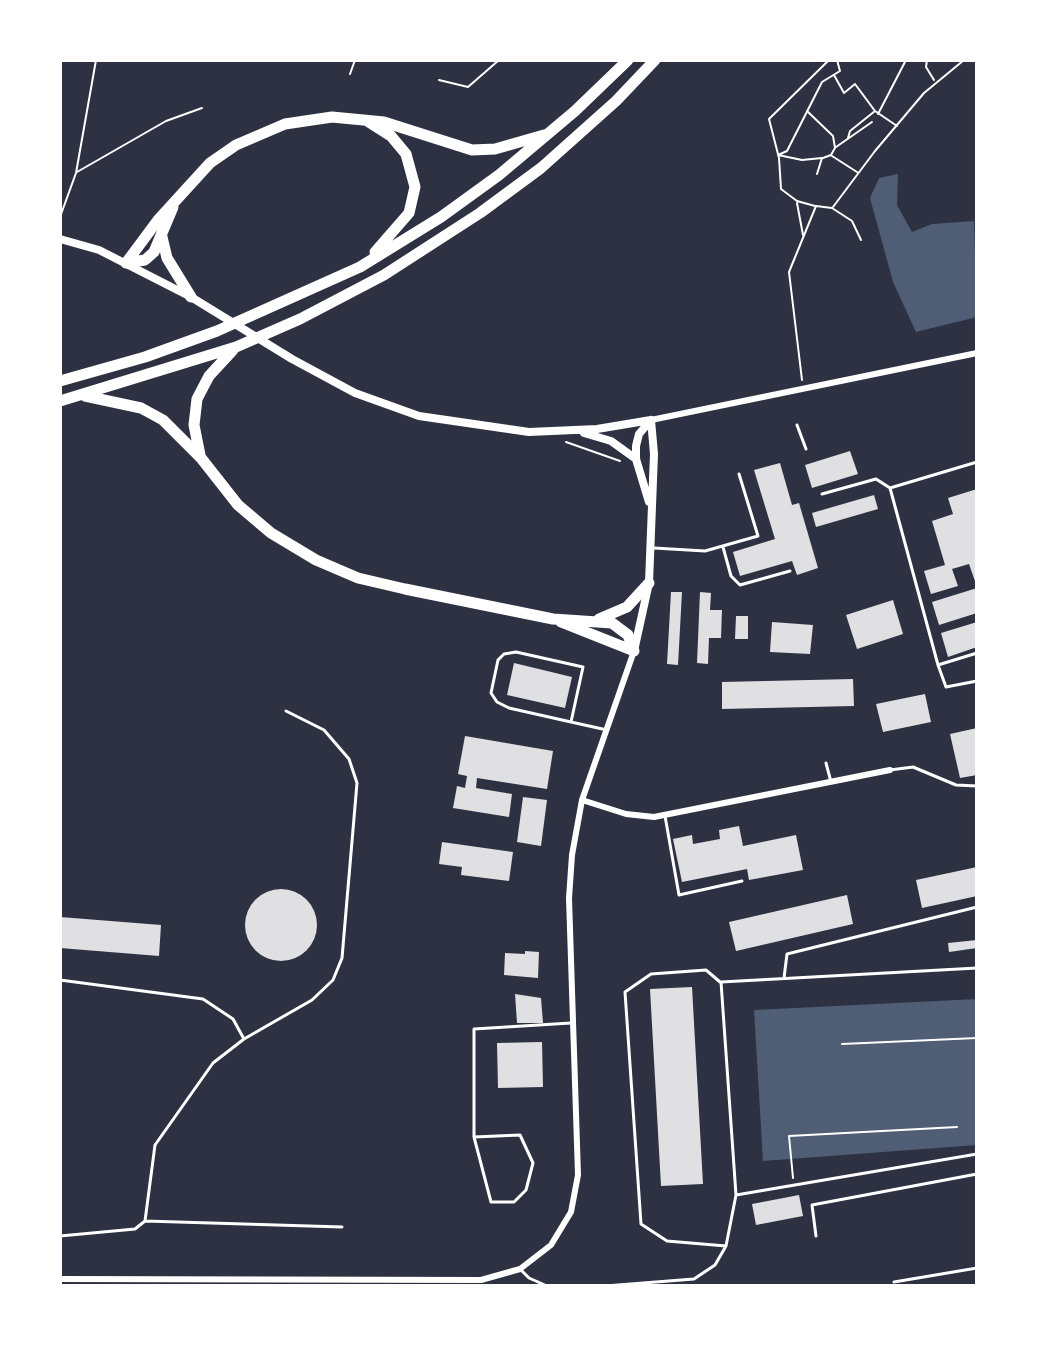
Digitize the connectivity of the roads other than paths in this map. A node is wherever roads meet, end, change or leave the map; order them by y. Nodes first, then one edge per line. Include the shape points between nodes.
1 (628, 60) edge
2 (655, 60) edge
3 (365, 120) junction
4 (550, 133) junction
5 (175, 203) junction
6 (162, 236) junction
7 (60, 239) edge
8 (126, 263) junction
9 (360, 267) junction
10 (191, 297) junction
11 (236, 347) junction
12 (977, 353) edge
13 (60, 381) edge
14 (81, 396) junction
15 (60, 401) edge
16 (651, 420) junction
17 (797, 425) dead end
18 (574, 431) junction
19 (806, 449) dead end
20 (201, 458) junction
21 (636, 459) junction
22 (977, 462) edge
23 (739, 474) dead end
24 (890, 488) junction
25 (822, 494) dead end
26 (650, 507) junction
27 (650, 547) junction
28 (723, 547) junction
29 (790, 571) dead end
30 (649, 583) junction
31 (553, 619) junction
32 (597, 620) junction
33 (634, 651) junction
34 (977, 653) edge
35 (938, 665) junction
36 (977, 681) edge
37 (286, 711) dead end
38 (571, 722) junction
39 (607, 730) junction
40 (826, 763) dead end
41 (890, 770) joint
42 (831, 782) junction
43 (977, 786) edge
44 (582, 800) junction
45 (665, 816) junction
46 (742, 881) dead end
47 (977, 907) edge
48 (977, 968) edge
49 (784, 979) junction
50 (60, 980) edge
51 (721, 982) junction
52 (571, 1023) junction
53 (244, 1039) junction
54 (474, 1137) junction
55 (977, 1154) edge
56 (977, 1174) edge
57 (736, 1195) junction
58 (145, 1221) junction
59 (342, 1227) dead end
60 (60, 1236) edge
61 (816, 1236) dead end
62 (726, 1246) junction
63 (977, 1268) edge
64 (520, 1269) junction
65 (60, 1279) edge
66 (69, 1282) edge
67 (894, 1282) dead end
68 (547, 1286) edge
69 (605, 1286) edge

1 - 4 highway
2 - 11 highway via 541,168 480,213 375,281
3 - 4 highway via 399,125 472,150 505,147
3 - 5 highway via 317,118 252,136 210,163
3 - 9 highway via 398,143 411,165 415,187 402,225
4 - 9 highway via 451,211
5 - 6 highway
5 - 8 highway
6 - 8 highway via 145,260
6 - 10 highway via 167,258
7 - 8 street
8 - 10 street
9 - 13 highway via 217,331
10 - 18 street via 323,377 385,405 495,429
11 - 14 highway
11 - 20 highway via 209,376 197,399 194,425
12 - 16 street
14 - 15 highway
14 - 20 highway via 152,413
16 - 18 street
16 - 21 street via 639,434
16 - 26 street
17 - 19 lane
18 - 21 street via 611,441
20 - 31 highway via 238,505 316,560 377,582
21 - 26 street
22 - 24 lane
23 - 28 lane via 758,536
24 - 25 lane via 876,479
24 - 35 lane
26 - 27 street
27 - 28 lane
27 - 30 street
28 - 29 lane via 731,576 740,585
30 - 32 highway via 627,607
30 - 33 street
31 - 32 highway
31 - 33 highway
32 - 33 highway via 623,630
33 - 39 street
34 - 35 lane
35 - 36 lane via 946,687
37 - 53 lane via 324,730 349,759 357,783 342,958 333,980 312,1000
38 - 38 lane via 497,702 491,693 498,660 516,652 583,667
38 - 39 lane
39 - 44 street
40 - 42 lane
41 - 42 street
41 - 43 lane via 913,767 956,785
42 - 45 street
44 - 45 street via 626,814
44 - 52 street via 569,898
45 - 46 lane via 679,895
47 - 49 lane via 787,954
48 - 49 lane
49 - 51 lane
50 - 53 lane via 203,999 233,1019
51 - 57 lane
51 - 62 lane via 706,970 651,974 625,992 641,1224 667,1241
52 - 54 lane via 474,1029
52 - 64 street via 576,1194 551,1245
53 - 58 lane via 213,1063 155,1145
54 - 54 lane via 520,1135 533,1163 526,1190 514,1202 491,1202
55 - 57 lane
56 - 61 lane via 812,1205
57 - 62 lane
58 - 59 lane
58 - 60 lane via 135,1229
62 - 69 lane via 715,1265 694,1279
63 - 67 lane
64 - 66 street via 459,1280
64 - 68 lane
65 - 66 street

